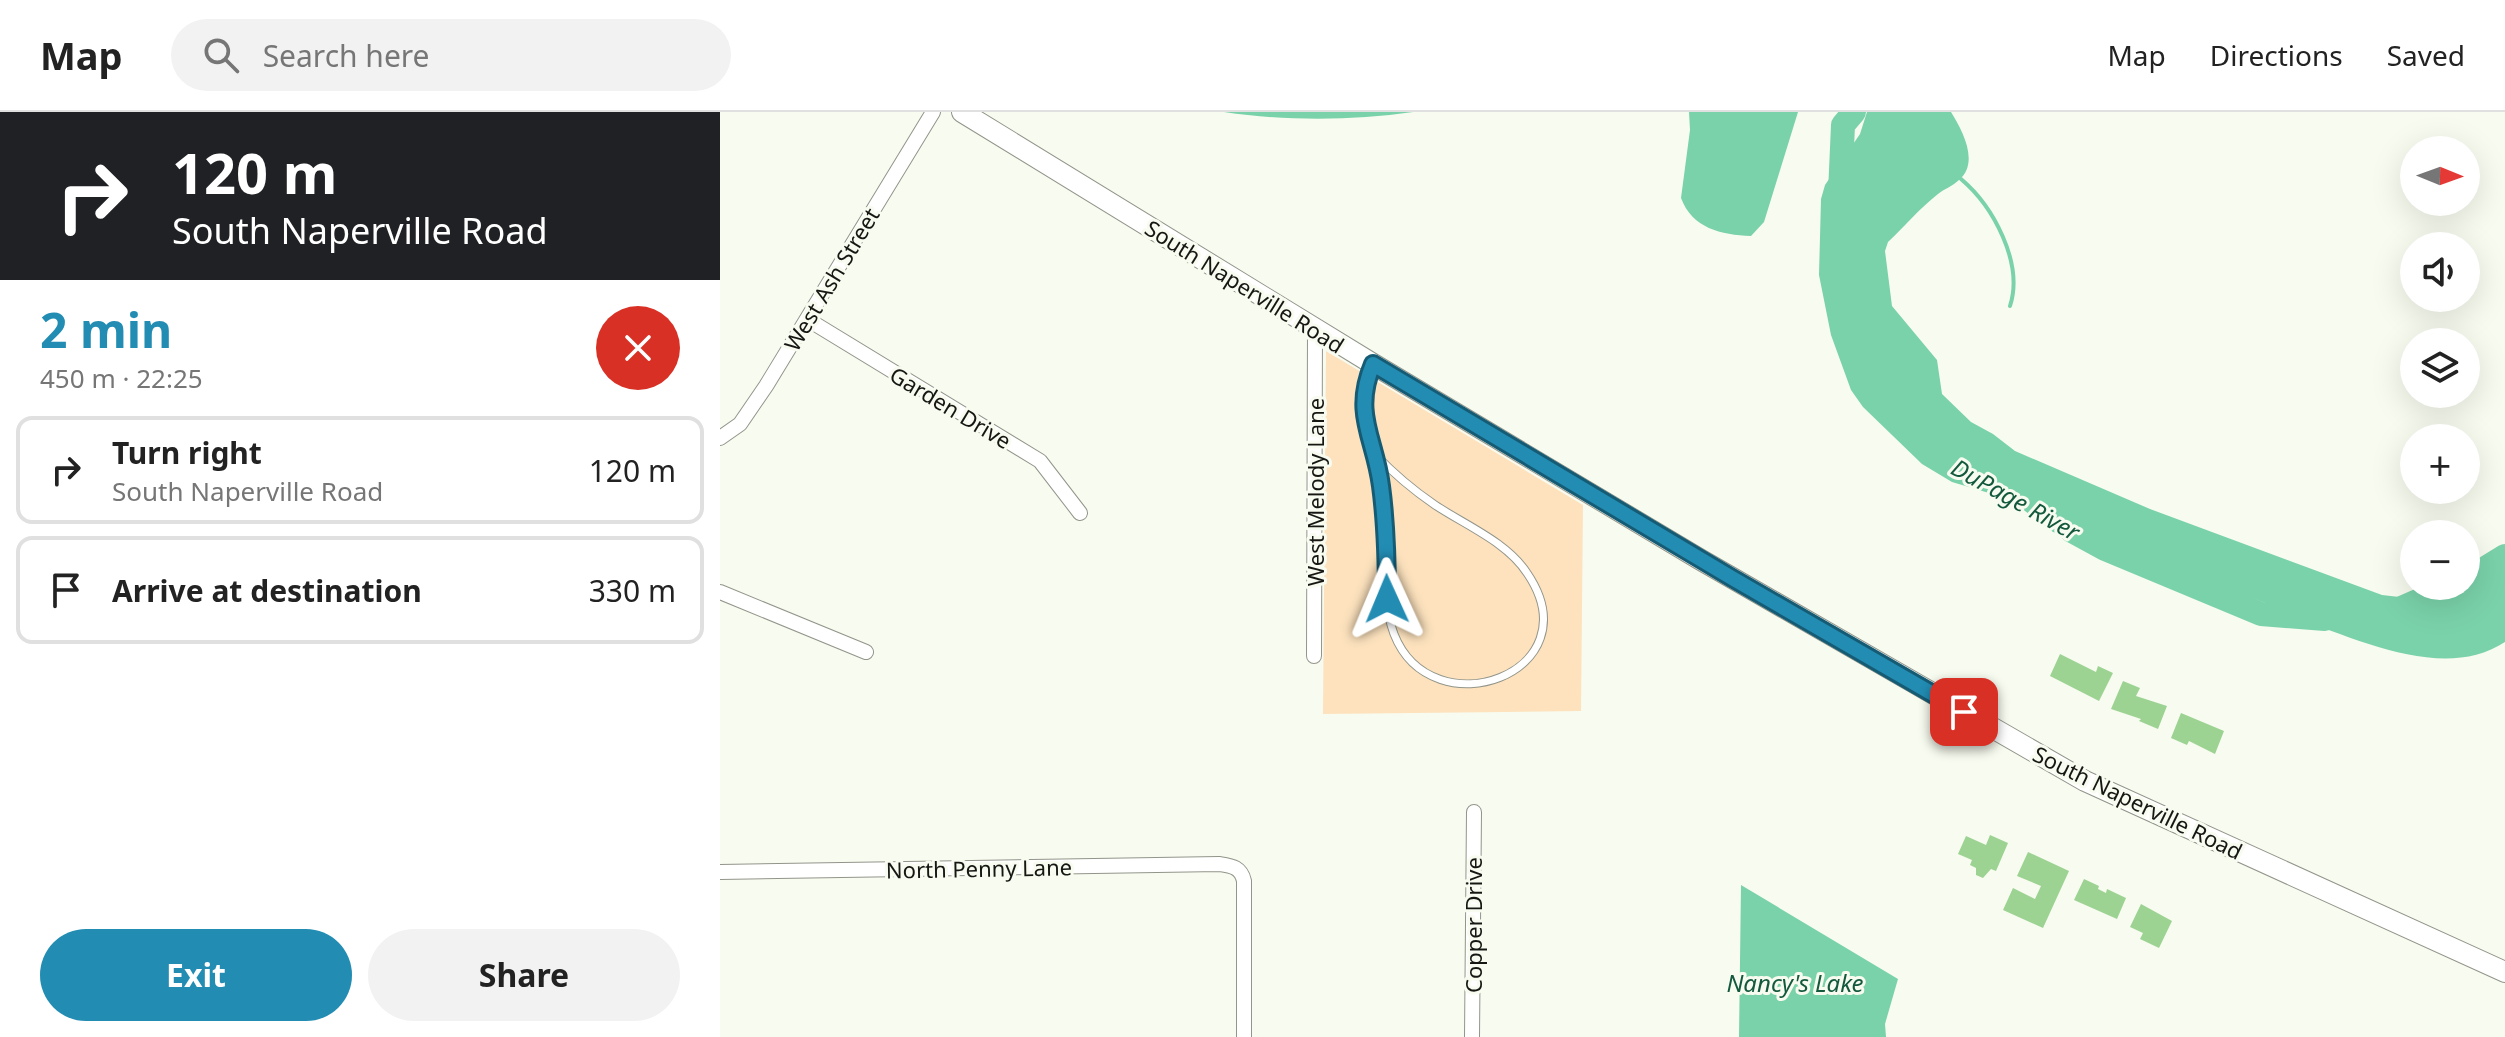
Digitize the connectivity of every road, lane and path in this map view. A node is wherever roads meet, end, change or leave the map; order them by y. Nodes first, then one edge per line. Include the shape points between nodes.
1 (933, 112) edge
2 (962, 112) edge
3 (807, 319) junction
4 (1315, 329) junction
5 (1373, 364) junction
6 (720, 438) edge
7 (1375, 454) junction
8 (1080, 513) dead end
9 (720, 592) edge
10 (866, 652) dead end
11 (1314, 656) dead end
12 (1474, 812) dead end
13 (720, 872) edge
14 (2505, 972) edge
15 (1244, 1037) edge
16 (1472, 1037) edge

1 - 3 street, West Ash Street
2 - 4 main road, South Naperville Road
3 - 6 street, West Ash Street via 740,424
3 - 8 street, Garden Drive via 1040,461
4 - 5 main road, South Naperville Road
4 - 11 street, West Melody Lane
5 - 7 lane via 1362,405
5 - 14 main road, South Naperville Road via 2085,781
7 - 7 lane via 1385,520 1389,616 1399,644 1422,670 1446,680 1478,683 1505,678 1533,655 1538,641 1542,611 1532,580 1516,559 1417,493
9 - 10 street
12 - 16 street, Copper Drive
13 - 15 street, North Penny Lane via 1219,864 1237,868 1244,881

